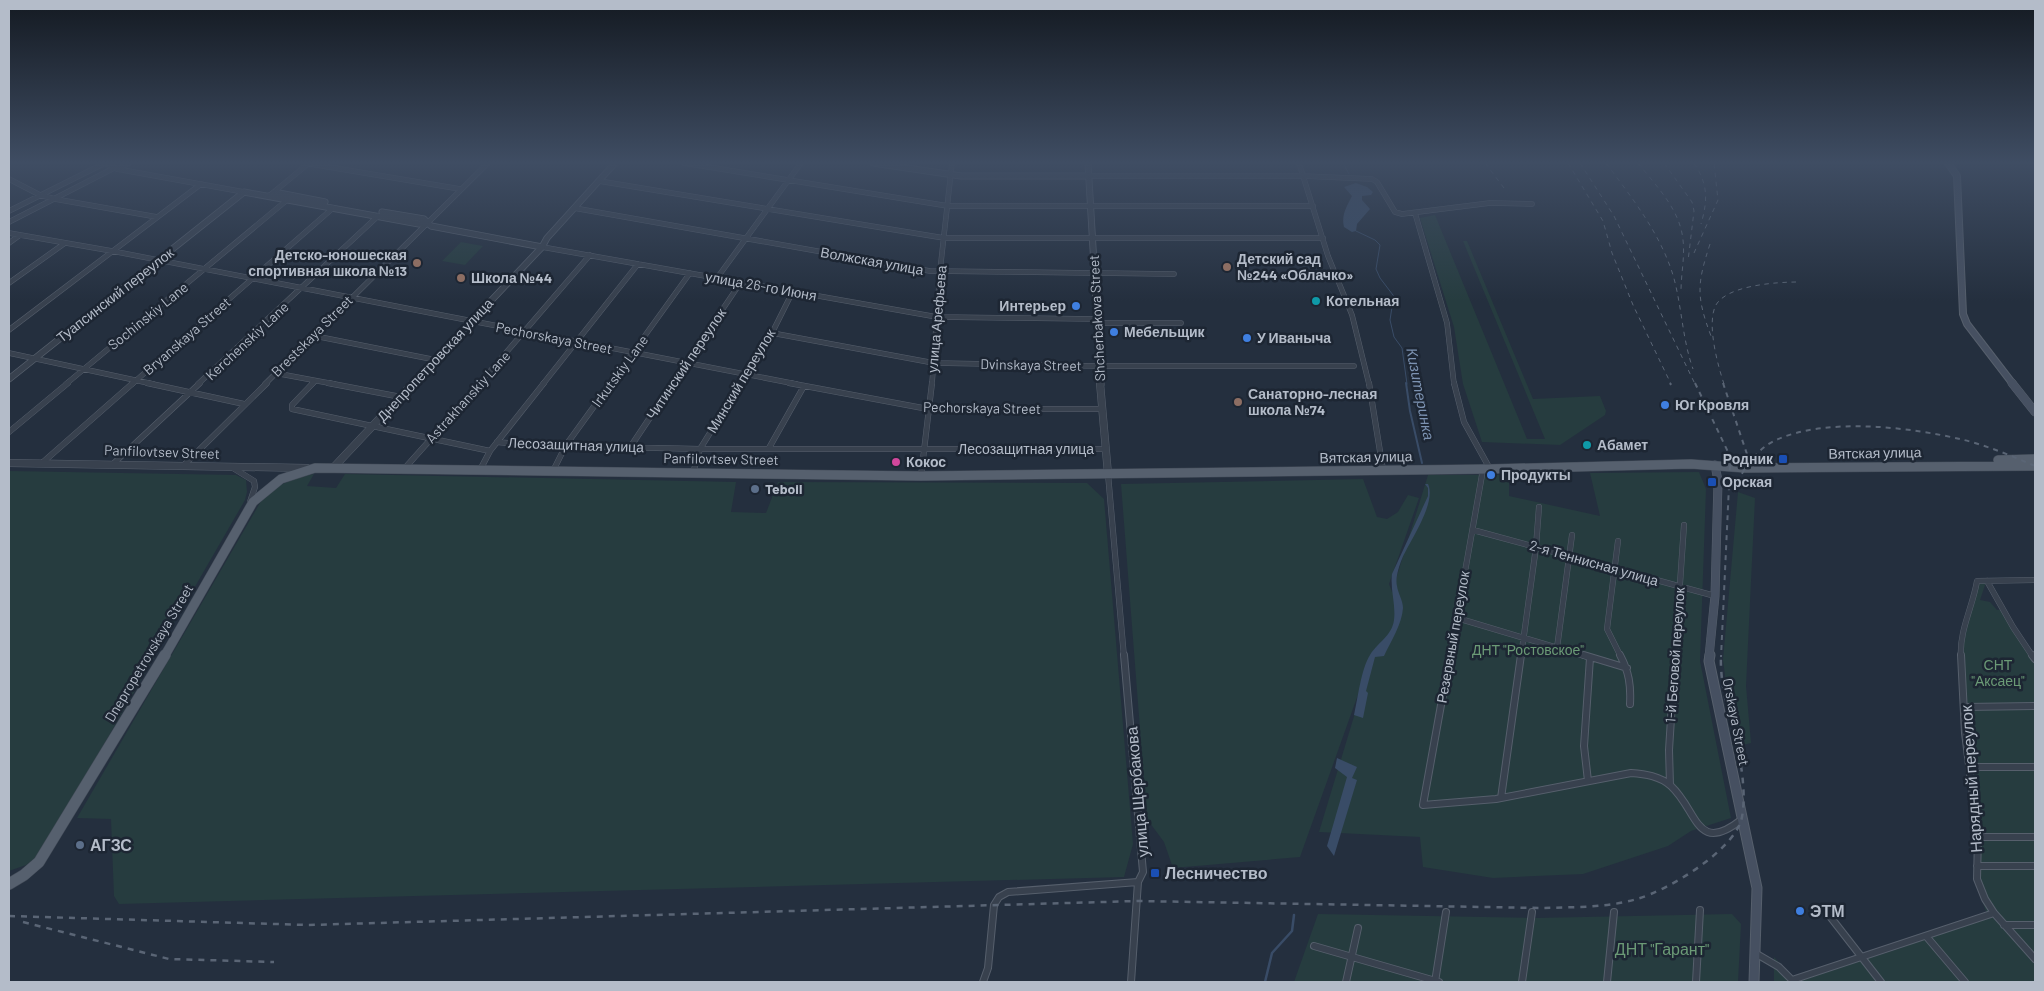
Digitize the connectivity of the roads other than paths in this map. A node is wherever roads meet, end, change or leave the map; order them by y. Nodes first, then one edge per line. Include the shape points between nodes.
1 (35, 209) edge
2 (113, 209) edge
3 (167, 209) edge
4 (222, 209) edge
5 (276, 209) edge
6 (332, 209) edge
7 (340, 209) edge
8 (369, 209) edge
9 (440, 209) edge
10 (573, 209) edge
11 (581, 209) edge
12 (768, 209) edge
13 (769, 209) edge
14 (948, 209) edge
15 (1090, 209) edge
16 (1314, 209) edge
17 (1395, 209) edge
18 (1446, 209) edge
19 (1958, 209) edge
20 (1415, 213) junction
21 (378, 216) junction
22 (157, 217) junction
23 (9, 222) edge
24 (428, 224) junction
25 (9, 233) edge
26 (20, 235) junction
27 (944, 238) junction
28 (1323, 238) junction
29 (745, 239) junction
30 (1092, 239) junction
31 (65, 242) junction
32 (9, 243) edge
33 (542, 246) junction
34 (112, 251) junction
35 (590, 255) junction
36 (157, 261) junction
37 (638, 264) junction
38 (206, 270) junction
39 (940, 271) junction
40 (690, 273) junction
41 (1094, 273) junction
42 (1174, 274) dead end
43 (717, 278) junction
44 (253, 279) junction
45 (741, 282) junction
46 (9, 283) edge
47 (302, 288) junction
48 (793, 291) junction
49 (350, 298) junction
50 (937, 317) junction
51 (1097, 321) junction
52 (472, 322) junction
53 (1181, 323) dead end
54 (9, 330) edge
55 (526, 332) junction
56 (772, 333) junction
57 (314, 336) junction
58 (576, 342) junction
59 (9, 353) edge
60 (633, 353) junction
61 (34, 359) junction
62 (436, 360) junction
63 (934, 363) junction
64 (686, 364) junction
65 (1099, 366) junction
66 (1354, 366) dead end
67 (84, 369) junction
68 (275, 374) junction
69 (746, 375) junction
70 (9, 379) edge
71 (137, 380) junction
72 (315, 381) junction
73 (804, 386) junction
74 (191, 393) junction
75 (400, 397) junction
76 (2024, 397) junction
77 (244, 404) junction
78 (2035, 405) edge
79 (928, 409) junction
80 (1102, 410) junction
81 (2035, 412) edge
82 (373, 427) junction
83 (9, 432) edge
84 (431, 438) junction
85 (498, 442) junction
86 (566, 445) junction
87 (631, 446) junction
88 (700, 448) junction
89 (768, 448) junction
90 (924, 449) junction
91 (1105, 449) junction
92 (490, 451) junction
93 (2035, 459) edge
94 (9, 463) edge
95 (41, 464) junction
96 (113, 464) junction
97 (184, 465) junction
98 (1715, 465) junction
99 (2035, 466) edge
100 (232, 468) junction
101 (315, 468) junction
102 (333, 468) junction
103 (403, 469) junction
104 (1486, 469) junction
105 (480, 470) junction
106 (1383, 470) junction
107 (553, 471) junction
108 (693, 473) junction
109 (1108, 474) junction
110 (921, 476) junction
111 (1539, 507) dead end
112 (245, 514) junction
113 (1684, 525) dead end
114 (1473, 530) junction
115 (1572, 535) dead end
116 (1618, 541) dead end
117 (1536, 547) junction
118 (1570, 557) junction
119 (1615, 569) junction
120 (2035, 580) edge
121 (1987, 581) junction
122 (1680, 588) junction
123 (1715, 596) junction
124 (1456, 618) junction
125 (1522, 637) junction
126 (1557, 648) junction
127 (1590, 658) junction
128 (2035, 659) edge
129 (1627, 668) junction
130 (1630, 704) dead end
131 (2035, 706) edge
132 (1965, 707) junction
133 (1970, 767) junction
134 (2035, 767) edge
135 (1588, 781) junction
136 (1670, 785) junction
137 (1501, 798) junction
138 (1741, 820) junction
139 (1978, 837) junction
140 (2035, 837) edge
141 (1977, 866) junction
142 (2035, 866) edge
143 (1138, 882) junction
144 (9, 884) edge
145 (1700, 910) dead end
146 (1825, 910) dead end
147 (1446, 912) dead end
148 (1532, 912) dead end
149 (1614, 912) dead end
150 (1994, 914) junction
151 (2004, 925) junction
152 (2035, 925) edge
153 (1358, 928) dead end
154 (1926, 936) junction
155 (1314, 946) dead end
156 (1755, 953) junction
157 (1352, 958) junction
158 (1861, 958) junction
159 (2035, 959) edge
160 (1793, 981) edge
161 (983, 982) edge
162 (1131, 982) edge
163 (1346, 982) edge
164 (1436, 982) edge
165 (1522, 982) edge
166 (1607, 982) edge
167 (1696, 982) edge
168 (1754, 982) edge
169 (1881, 982) edge
170 (1965, 982) edge

1 - 23 street
2 - 22 street
3 - 22 street
4 - 36 street, Туапсинский переулок
5 - 38 street, Sochinskiy Lane
6 - 44 street, Bryanskaya Street
7 - 21 street, улица 26-го Июня
8 - 24 street, улица 26-го Июня via 424,219
9 - 24 street, Brestskaya Street
10 - 33 street, Днепропетровская улица
11 - 29 street, Волжская улица
12 - 29 street
13 - 27 street
14 - 27 street, улица Арефьева
15 - 30 street, Shcherbakova Street
16 - 28 street
17 - 20 street via 1397,213
18 - 20 street
19 - 76 main road via 1963,314 1983,346
20 - 104 street via 1449,331 1455,393
21 - 24 street, улица 26-го Июня
21 - 47 street, Kerchenskiy Lane
22 - 34 street
24 - 33 street, улица 26-го Июня
24 - 49 street, Brestskaya Street
25 - 26 street, Pechorskaya Street
26 - 31 street, Pechorskaya Street
26 - 32 street
27 - 30 street
27 - 39 street, улица Арефьева
28 - 30 street
28 - 106 street via 1352,315 1366,366
29 - 39 street, Волжская улица
29 - 43 street
30 - 41 street, Shcherbakova Street
31 - 34 street, Pechorskaya Street
31 - 46 street
33 - 35 street, улица 26-го Июня
33 - 52 street, Днепропетровская улица
34 - 36 street, Pechorskaya Street
34 - 54 street
35 - 37 street, улица 26-го Июня
35 - 55 street, Astrakhanskiy Lane
36 - 38 street, Pechorskaya Street
36 - 61 street, Туапсинский переулок
37 - 40 street, улица 26-го Июня
37 - 58 street
38 - 44 street, Pechorskaya Street
38 - 67 street, Sochinskiy Lane
39 - 41 street, Волжская улица
39 - 50 street, улица Арефьева
40 - 43 street, улица 26-го Июня
40 - 60 street, Irkutskiy Lane
41 - 42 street, Волжская улица
41 - 51 street, Shcherbakova Street
43 - 45 street, улица 26-го Июня
44 - 47 street, Pechorskaya Street
44 - 71 street, Bryanskaya Street
45 - 48 street, улица 26-го Июня
45 - 64 street, Читинский переулок
47 - 49 street, Pechorskaya Street
47 - 74 street, Kerchenskiy Lane
48 - 50 street, улица 26-го Июня
48 - 56 street, Минский переулок
49 - 52 street, Pechorskaya Street
49 - 57 street, Brestskaya Street
50 - 51 street, улица 26-го Июня
50 - 63 street, улица Арефьева
51 - 53 street, улица 26-го Июня
51 - 65 street, Shcherbakova Street
52 - 55 street, Pechorskaya Street
52 - 62 street, Днепропетровская улица
55 - 58 street, Pechorskaya Street
55 - 84 street, Astrakhanskiy Lane
56 - 63 street, Dvinskaya Street
56 - 69 street, Минский переулок
57 - 62 street
57 - 68 street, Brestskaya Street
58 - 60 street, Pechorskaya Street
58 - 85 street
59 - 61 street
60 - 64 street, Pechorskaya Street
60 - 86 street, Irkutskiy Lane
61 - 67 street
61 - 70 street, Туапсинский переулок
62 - 75 street, Днепропетровская улица
63 - 65 street, Dvinskaya Street
63 - 79 street, улица Арефьева
64 - 69 street, Pechorskaya Street
64 - 87 street, Читинский переулок
65 - 66 street, Dvinskaya Street
65 - 80 street, Shcherbakova Street
67 - 71 street
67 - 83 street, Sochinskiy Lane
68 - 72 street
68 - 77 street, Brestskaya Street
69 - 73 street, Pechorskaya Street
69 - 88 street, Минский переулок
71 - 74 street
71 - 95 street, Bryanskaya Street
72 - 75 street
72 - 82 street, Лесозащитная улица via 292,405 292,409
73 - 79 street, Pechorskaya Street
73 - 89 street
74 - 77 street
74 - 96 street, Kerchenskiy Lane
75 - 82 street, Днепропетровская улица
76 - 78 main road
76 - 81 main road
77 - 97 street, Brestskaya Street
79 - 80 street, Pechorskaya Street
79 - 90 street, улица Арефьева
80 - 91 street, Shcherbakova Street
82 - 84 street, Лесозащитная улица
82 - 102 street, Днепропетровская улица
84 - 92 street, Лесозащитная улица
84 - 103 street, Astrakhanskiy Lane
85 - 86 street, Лесозащитная улица
85 - 92 street
86 - 87 street, Лесозащитная улица
86 - 107 street, Irkutskiy Lane
87 - 88 street, Лесозащитная улица
88 - 89 street, Лесозащитная улица
88 - 108 street, Минский переулок
89 - 90 street, Лесозащитная улица
90 - 91 street, Лесозащитная улица
90 - 110 street, улица Арефьева
91 - 109 street, Shcherbakova Street
92 - 105 street
93 - 98 main road, Вятская улица
94 - 95 street, Panfilovtsev Street
95 - 96 street, Panfilovtsev Street
96 - 97 street, Panfilovtsev Street
97 - 100 street, Panfilovtsev Street
98 - 99 main road, Вятская улица via 1745,468
98 - 104 main road, Вятская улица
98 - 123 main road, Orskaya Street via 1718,481
100 - 101 street, Panfilovtsev Street
100 - 112 street via 254,481 255,487
101 - 102 main road, Dnepropetrovskaya Street
101 - 112 main road, Dnepropetrovskaya Street via 271,484
102 - 103 main road, Panfilovtsev Street
103 - 105 main road, Panfilovtsev Street
104 - 106 main road, Вятская улица
104 - 114 street, Резервный переулок via 1482,475
105 - 107 main road, Panfilovtsev Street
106 - 109 main road, Вятская улица
107 - 108 main road, Panfilovtsev Street
108 - 110 main road, Panfilovtsev Street
109 - 110 main road, Panfilovtsev Street
109 - 143 street, улица Щербакова via 1143,872
111 - 117 street
112 - 144 main road, Dnepropetrovskaya Street via 165,655 38,862
113 - 122 street, 1-й Беговой переулок
114 - 117 street, 2-я Теннисная улица
114 - 124 street, Резервный переулок
115 - 118 street
116 - 119 street
117 - 118 street, 2-я Теннисная улица
117 - 125 street
118 - 119 street, 2-я Теннисная улица
118 - 126 street
119 - 122 street, 2-я Теннисная улица
119 - 129 street via 1607,628
120 - 121 street
121 - 128 street
121 - 132 street, Нарядный переулок via 1977,581 1960,644
122 - 123 street, 2-я Теннисная улица
122 - 136 street, 1-й Беговой переулок via 1669,750
123 - 138 main road, Orskaya Street via 1709,661
124 - 125 street
124 - 137 street, Резервный переулок via 1423,805
125 - 126 street
125 - 137 street
126 - 127 street
127 - 129 street
127 - 135 street via 1584,746
129 - 130 street via 1631,684
131 - 132 street
132 - 133 street, Нарядный переулок via 1964,733
133 - 134 street
133 - 139 street, Нарядный переулок
135 - 136 street via 1630,773 1649,774
135 - 137 street
136 - 138 street via 1694,821 1711,834 1731,830
138 - 156 main road, Orskaya Street via 1757,888
139 - 140 street
139 - 141 street, Нарядный переулок
141 - 142 street
141 - 150 street, Нарядный переулок via 1977,880
143 - 161 street via 1008,892 994,906 988,968
143 - 162 street, улица Щербакова
145 - 167 street
146 - 158 street
147 - 164 street
148 - 165 street
149 - 166 street
150 - 151 street, Нарядный переулок
150 - 154 street
151 - 152 street
151 - 159 street, Нарядный переулок
153 - 157 street
154 - 158 street
154 - 170 street
155 - 157 street
156 - 160 street via 1779,967
156 - 168 main road, Orskaya Street
157 - 163 street
157 - 164 street
158 - 160 street
158 - 169 street

